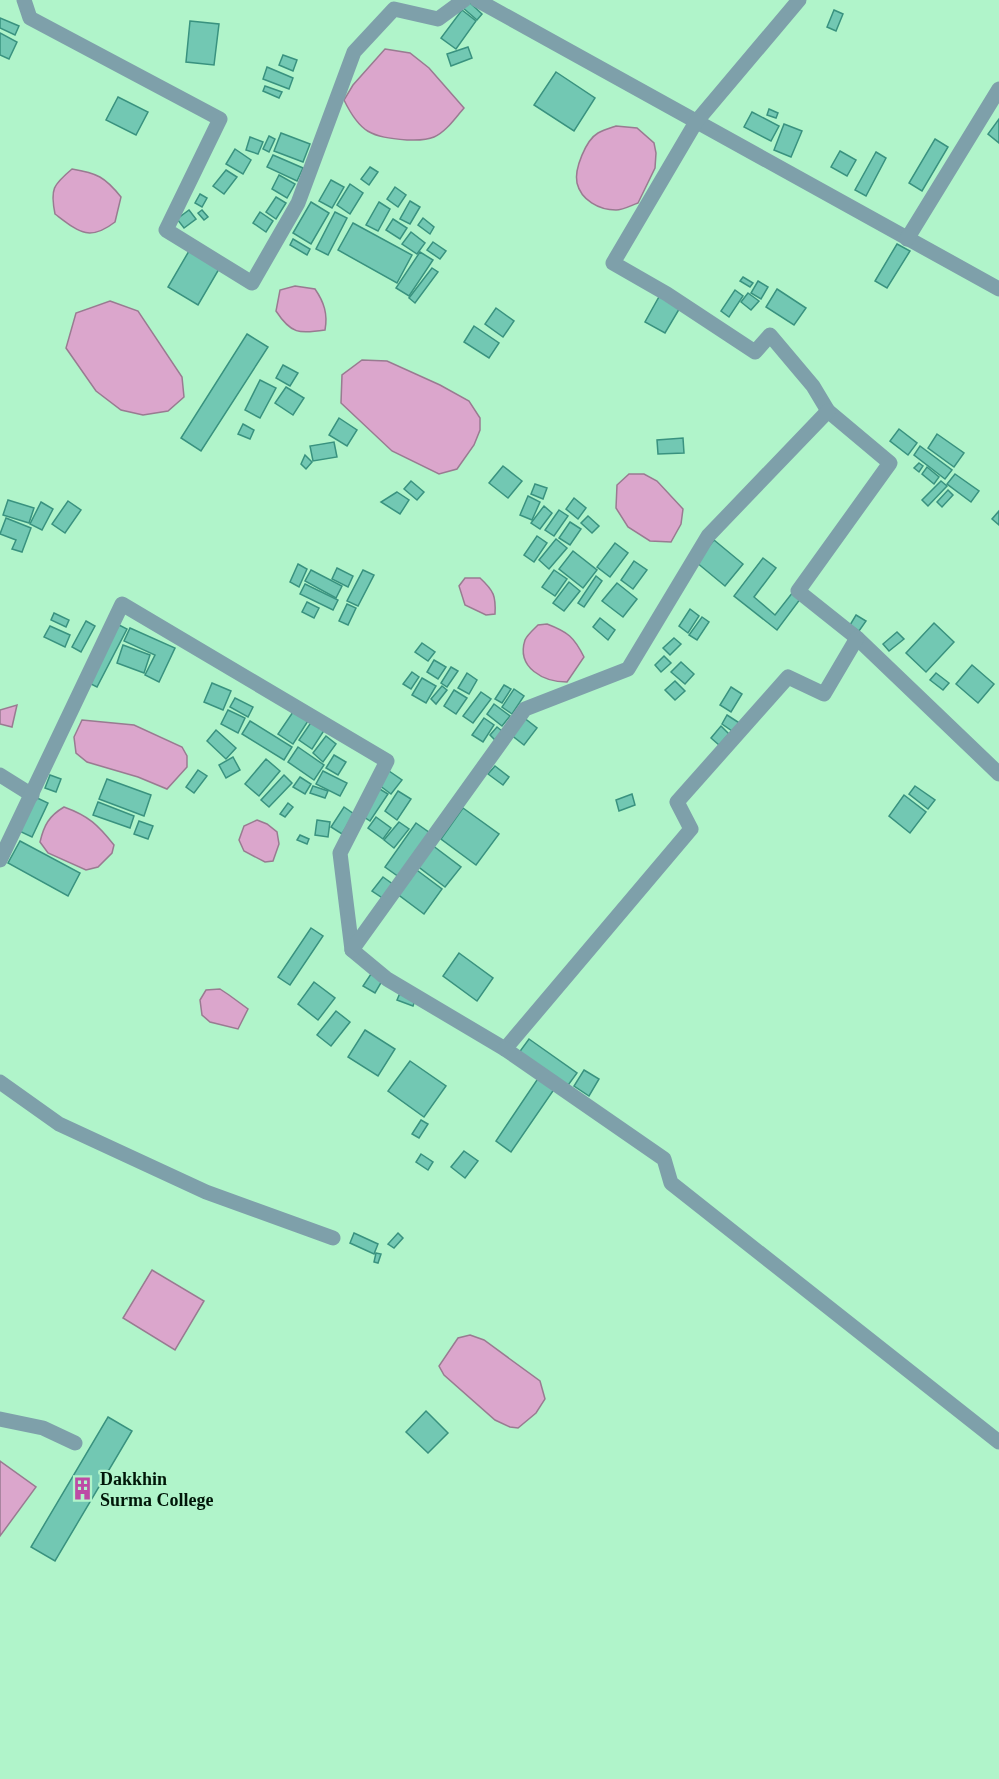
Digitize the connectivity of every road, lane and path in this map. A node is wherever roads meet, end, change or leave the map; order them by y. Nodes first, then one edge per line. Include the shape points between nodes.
1 (24, 0) edge
2 (464, 0) edge
3 (477, 0) edge
4 (799, 0) edge
5 (999, 89) edge
6 (696, 122) junction
7 (907, 239) junction
8 (999, 289) edge
9 (828, 411) junction
10 (857, 638) junction
11 (999, 774) edge
12 (0, 775) edge
13 (32, 795) junction
14 (0, 860) edge
15 (352, 950) junction
16 (506, 1049) junction
17 (0, 1082) edge
18 (333, 1238) dead end
19 (0, 1419) edge
20 (999, 1442) edge
21 (75, 1443) dead end

1 - 2 street via 30,18 220,119 166,230 252,283 298,203 354,51 394,9 438,19
3 - 6 street
4 - 6 street
5 - 7 street
6 - 7 street
6 - 9 street via 613,263 755,352 770,335 813,386
7 - 8 street
9 - 10 street via 890,463 798,591
9 - 15 street via 708,536 627,669 525,709
10 - 11 street
10 - 16 street via 824,694 788,677 677,802 691,829
12 - 13 street
13 - 14 street
13 - 15 street via 122,604 387,762 339,853
15 - 16 street via 387,979
16 - 20 street via 664,1159 671,1183
17 - 18 street via 59,1124 206,1192
19 - 21 street via 42,1428

